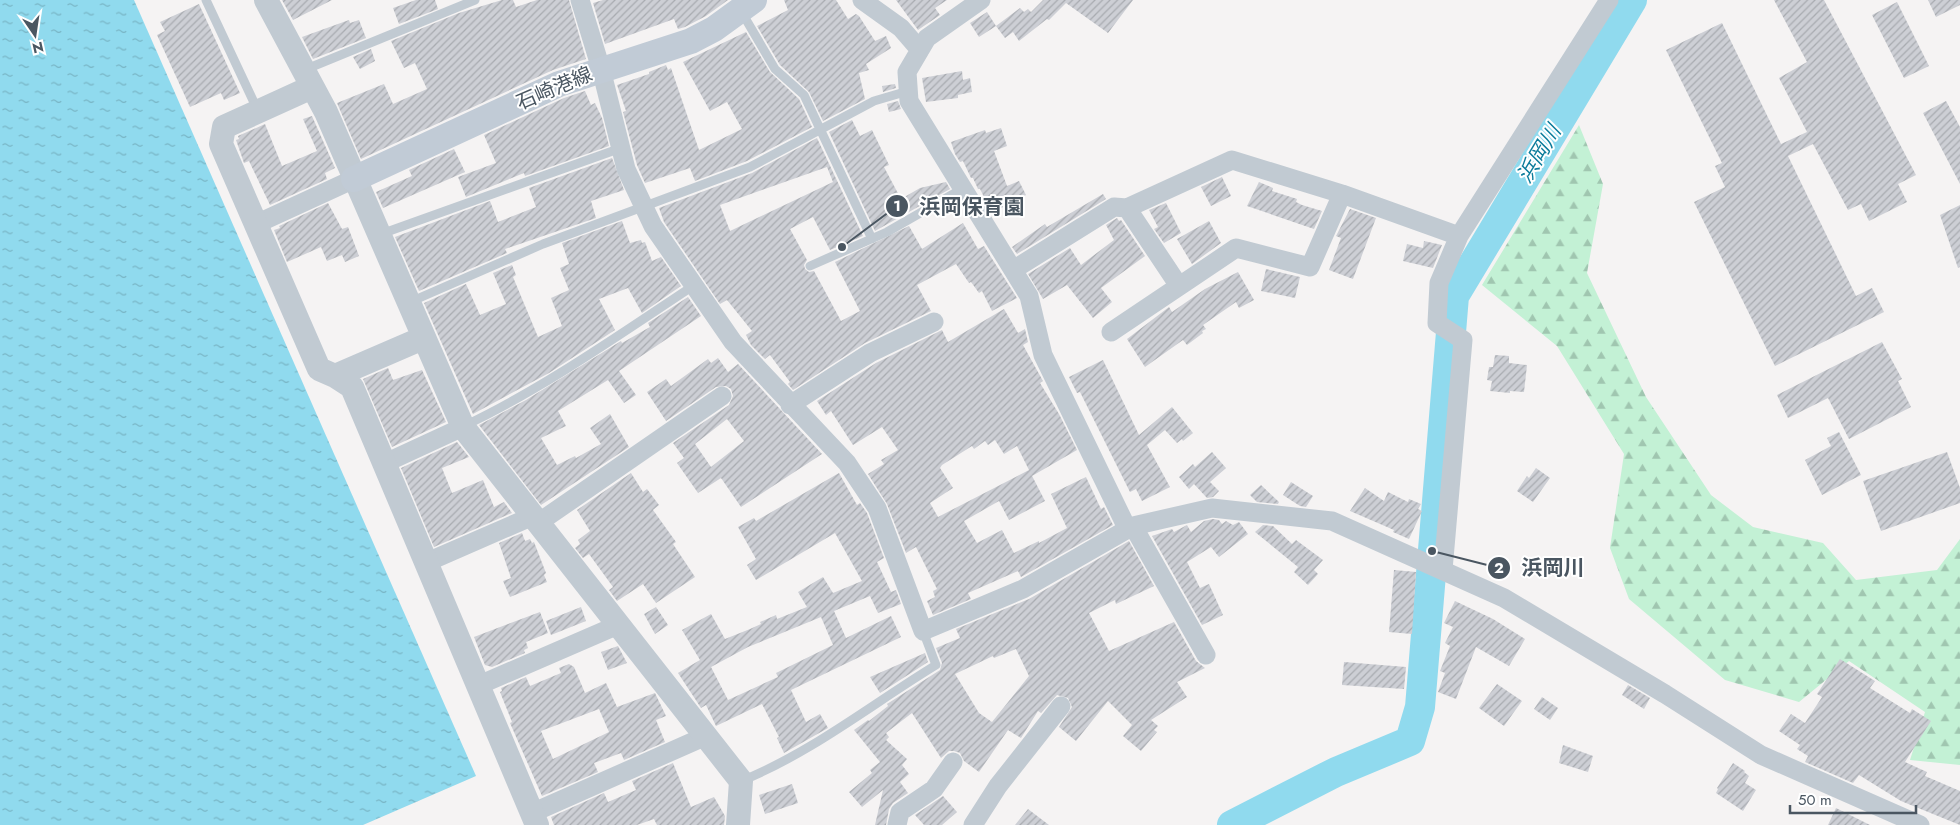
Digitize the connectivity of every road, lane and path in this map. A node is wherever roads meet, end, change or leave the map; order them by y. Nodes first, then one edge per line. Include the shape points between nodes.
1 (206, 0) edge
2 (266, 0) edge
3 (475, 0) edge
4 (580, 0) edge
5 (862, 0) edge
6 (981, 0) edge
7 (1609, 0) edge
8 (747, 5) edge
9 (920, 50) junction
10 (601, 69) junction
11 (308, 79) junction
12 (908, 92) junction
13 (258, 111) junction
14 (821, 130) junction
15 (621, 148) junction
16 (354, 179) junction
17 (962, 188) junction
18 (1342, 194) junction
19 (644, 207) junction
20 (1127, 208) junction
21 (256, 224) junction
22 (378, 234) junction
23 (1459, 236) junction
24 (872, 239) junction
25 (810, 266) dead end
26 (1013, 270) junction
27 (694, 286) junction
28 (1179, 286) junction
29 (408, 302) junction
30 (934, 322) dead end
31 (1111, 332) dead end
32 (423, 338) junction
33 (335, 376) junction
34 (722, 396) dead end
35 (790, 405) junction
36 (463, 427) junction
37 (383, 464) junction
38 (536, 520) junction
39 (1130, 527) junction
40 (425, 563) junction
41 (1436, 567) junction
42 (618, 625) junction
43 (923, 631) junction
44 (1206, 655) dead end
45 (477, 686) junction
46 (1061, 706) dead end
47 (706, 736) junction
48 (953, 762) dead end
49 (741, 781) junction
50 (535, 819) edge
51 (738, 825) edge
52 (896, 825) edge
53 (973, 825) edge
54 (1920, 825) edge

1 - 13 lane
2 - 11 street
3 - 11 lane
4 - 10 street
5 - 9 street via 902,28
6 - 9 street via 927,38
7 - 23 street
8 - 10 main road, 石崎港線 via 714,29 691,40
8 - 14 lane via 775,69 804,96
9 - 12 street via 907,72
10 - 15 street
10 - 16 main road, 石崎港線 via 559,84
11 - 13 street
11 - 16 street via 326,112
12 - 14 lane via 874,101
12 - 17 street via 909,101
13 - 21 street via 224,127 221,144
14 - 19 lane via 750,167
14 - 24 lane
15 - 19 street via 626,170
15 - 22 lane
16 - 21 street
16 - 22 street
17 - 24 lane
17 - 26 street
18 - 20 street via 1232,160
18 - 23 street
18 - 28 street via 1310,266 1236,248
19 - 27 street via 653,226
19 - 29 lane via 502,260
20 - 26 street via 1114,207
20 - 28 street
21 - 33 street via 319,369
22 - 29 street
23 - 41 street via 1439,283 1437,323 1463,340
24 - 25 lane
26 - 39 street via 1029,296 1043,355
27 - 35 street via 734,342
27 - 36 lane via 531,390
28 - 31 street
29 - 32 street
30 - 35 street via 870,353
32 - 33 street
32 - 36 street
33 - 37 street via 352,387
34 - 38 street
35 - 43 street via 846,463 877,508
36 - 37 street
36 - 38 street
37 - 40 street
38 - 40 street
38 - 42 street
39 - 41 street via 1212,508 1332,521
39 - 43 street via 1023,589
39 - 44 street
40 - 45 street
41 - 54 street via 1504,598 1761,755
42 - 45 street
42 - 47 street
43 - 49 lane via 936,665 766,771
45 - 50 street
46 - 53 street via 998,786
47 - 49 street
47 - 50 street
48 - 52 street via 934,789 900,812
49 - 51 street

